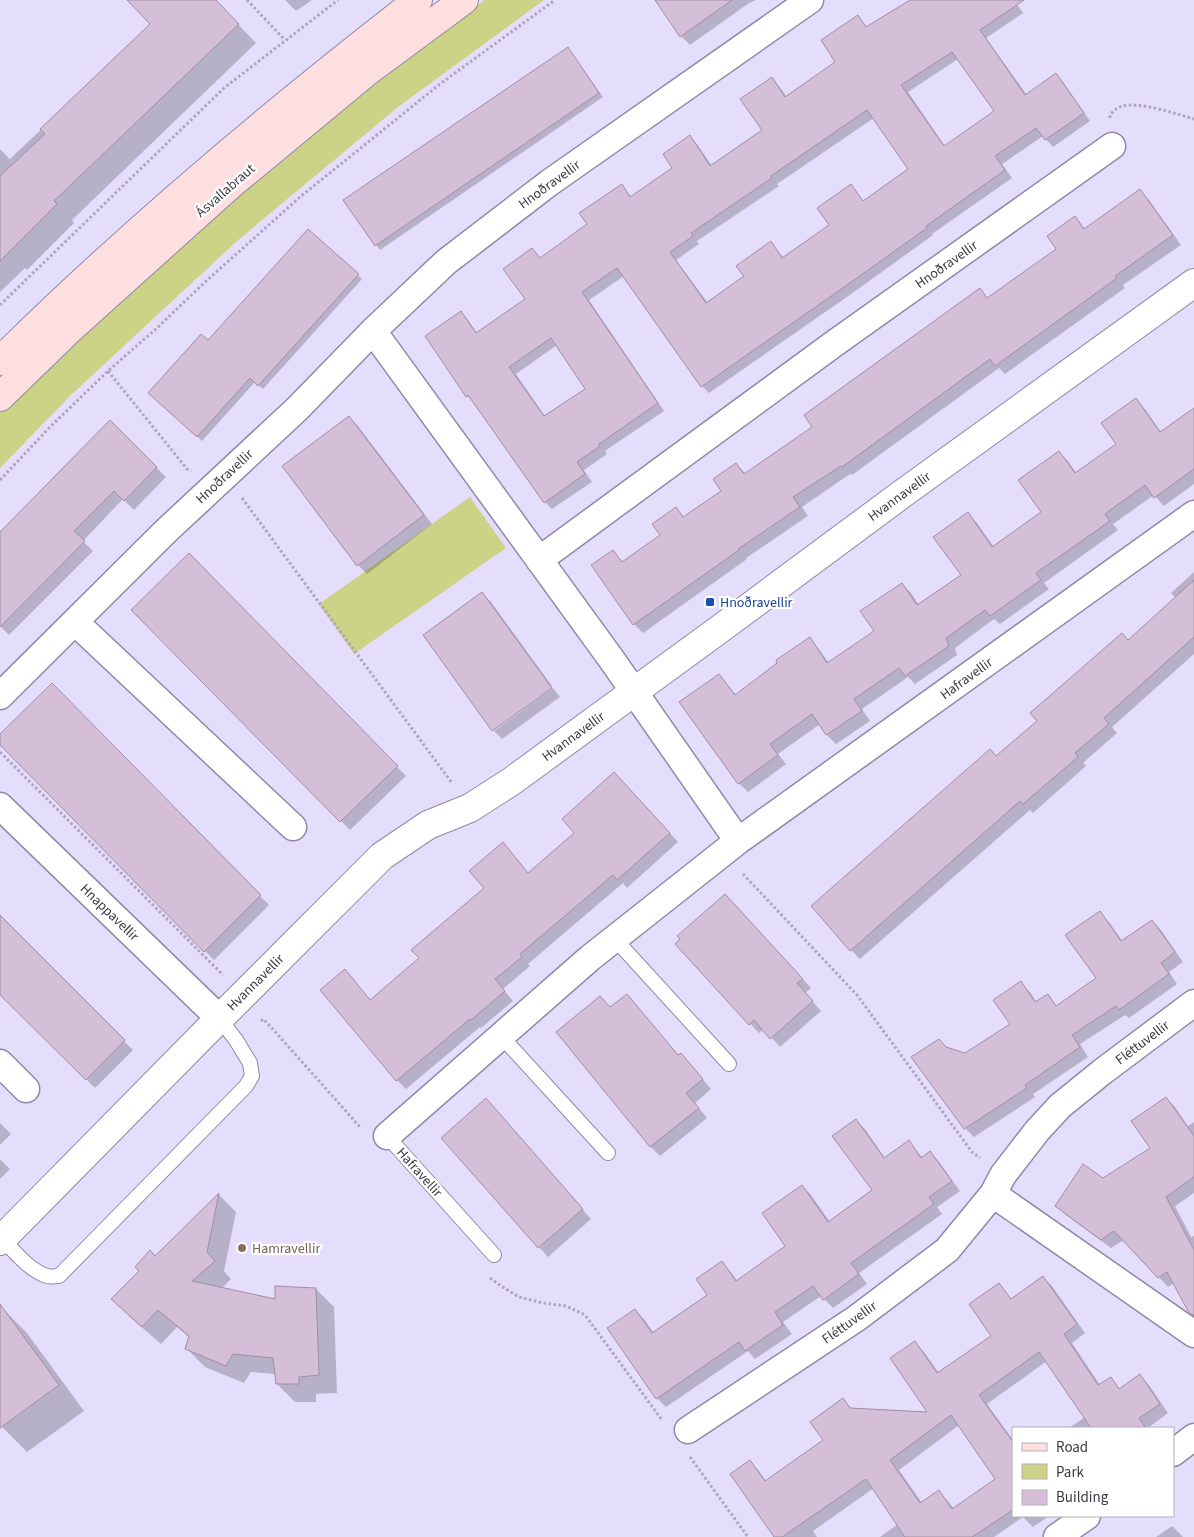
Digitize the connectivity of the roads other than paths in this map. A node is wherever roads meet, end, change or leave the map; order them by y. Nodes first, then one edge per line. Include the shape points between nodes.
1 (418, 0) edge
2 (464, 0) edge
3 (810, 0) edge
4 (1112, 146) road end
5 (1194, 283) edge
6 (373, 331) junction
7 (0, 361) edge
8 (0, 397) edge
9 (1194, 514) edge
10 (539, 560) junction
11 (75, 622) junction
12 (634, 691) junction
13 (0, 696) edge
14 (0, 806) edge
15 (293, 827) dead end
16 (730, 846) junction
17 (614, 938) junction
18 (1194, 1003) edge
19 (219, 1018) junction
20 (502, 1036) junction
21 (0, 1063) edge
22 (729, 1064) dead end
23 (26, 1089) dead end
24 (387, 1136) joint
25 (608, 1153) dead end
26 (998, 1185) junction
27 (1, 1240) edge
28 (494, 1255) dead end
29 (1194, 1334) edge
30 (688, 1430) dead end
31 (1194, 1437) edge
32 (1174, 1452) edge
33 (1086, 1517) edge
34 (1057, 1537) edge

1 - 7 main road, Ásvallabraut via 183,191
2 - 8 main road, Ásvallabraut via 368,71 229,186 70,329
3 - 6 street, Hnoðravellir via 549,183 446,262
4 - 10 street, Hnoðravellir
5 - 12 street, Hvannavellir
6 - 10 street
6 - 11 street, Hnoðravellir via 297,409
9 - 16 street, Hafravellir
10 - 12 street
11 - 13 street, Hnoðravellir
11 - 15 street
12 - 16 street
12 - 19 street, Hvannavellir via 512,781 470,808 428,825 382,856
14 - 19 street, Hnappavellir
16 - 17 street, Hafravellir
17 - 20 street, Hafravellir
17 - 22 lane
18 - 26 street, Fléttuvellir via 1060,1106 1037,1131
19 - 27 street, Hvannavellir
19 - 27 lane via 250,1063 252,1076 246,1086 59,1276 37,1271
20 - 24 street, Hafravellir
20 - 25 lane
21 - 23 street
24 - 28 lane, Hafravellir
26 - 29 street
26 - 30 street, Fléttuvellir via 947,1250 858,1318
31 - 32 street
33 - 34 street

